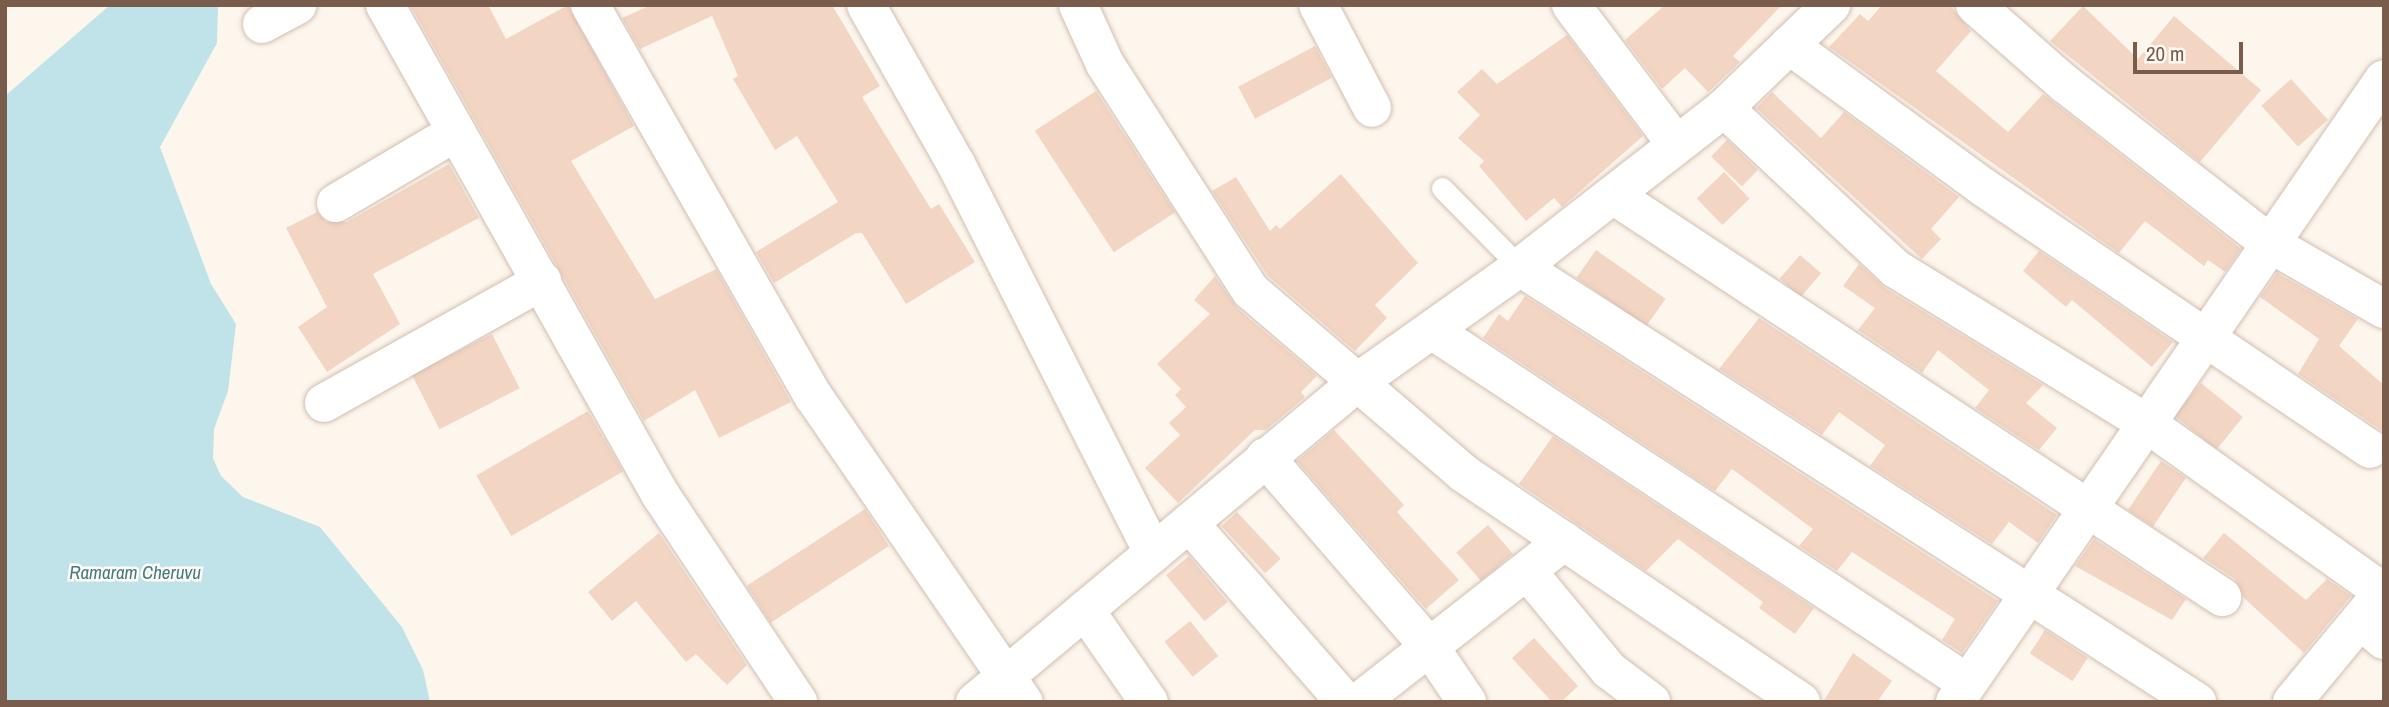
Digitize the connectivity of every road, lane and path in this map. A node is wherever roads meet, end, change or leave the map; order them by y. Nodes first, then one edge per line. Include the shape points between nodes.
1 (298, 5) edge
2 (385, 5) edge
3 (590, 5) edge
4 (866, 5) edge
5 (1077, 5) edge
6 (1318, 5) edge
7 (1571, 5) edge
8 (1830, 5) edge
9 (1975, 5) edge
10 (262, 24) dead end
11 (1789, 45) junction
12 (2384, 79) edge
13 (1371, 108) dead end
14 (1724, 108) junction
15 (456, 132) junction
16 (1676, 144) junction
17 (1442, 188) dead end
18 (1614, 195) junction
19 (336, 203) dead end
20 (2269, 243) junction
21 (1520, 267) junction
22 (542, 281) junction
23 (2384, 309) edge
24 (1433, 331) junction
25 (2205, 337) junction
26 (1355, 384) junction
27 (324, 403) dead end
28 (2146, 423) junction
29 (2370, 450) dead end
30 (1265, 457) junction
31 (2086, 510) junction
32 (1189, 523) junction
33 (1564, 541) junction
34 (1153, 553) junction
35 (1527, 571) junction
36 (2030, 592) junction
37 (2222, 597) dead end
38 (1085, 610) junction
39 (2378, 611) edge
40 (1429, 646) junction
41 (1014, 687) edge
42 (1961, 692) edge
43 (798, 702) edge
44 (975, 702) edge
45 (1150, 702) edge
46 (1345, 702) edge
47 (1359, 702) edge
48 (1467, 702) edge
49 (1651, 702) edge
50 (1801, 702) edge
51 (2196, 702) edge
52 (2292, 702) edge

1 - 10 street
2 - 15 street
3 - 41 street via 814,397
4 - 34 street via 956,164
5 - 26 street via 1105,64 1251,291
6 - 13 street
7 - 16 street
8 - 11 street
9 - 20 street via 2065,84
11 - 14 street
11 - 25 street via 1983,187
12 - 20 street
14 - 16 street
14 - 28 street via 1896,269
15 - 19 street
15 - 22 street
16 - 18 street
17 - 21 lane
18 - 21 street
18 - 31 street
20 - 23 street
20 - 25 street
21 - 24 street
21 - 36 street
22 - 27 street
22 - 43 street via 660,494
24 - 26 street
24 - 42 street
25 - 28 street
25 - 29 street
26 - 30 street
26 - 33 street via 1463,473
28 - 31 street
28 - 39 street
30 - 32 street
30 - 40 street
31 - 36 street
31 - 37 street
32 - 34 street
32 - 46 street
33 - 35 street
33 - 50 street
34 - 38 street
35 - 40 street
35 - 49 street via 1609,670
36 - 42 street
36 - 51 street
38 - 41 street
38 - 45 street
39 - 52 street
40 - 47 street
40 - 48 street
41 - 44 street

